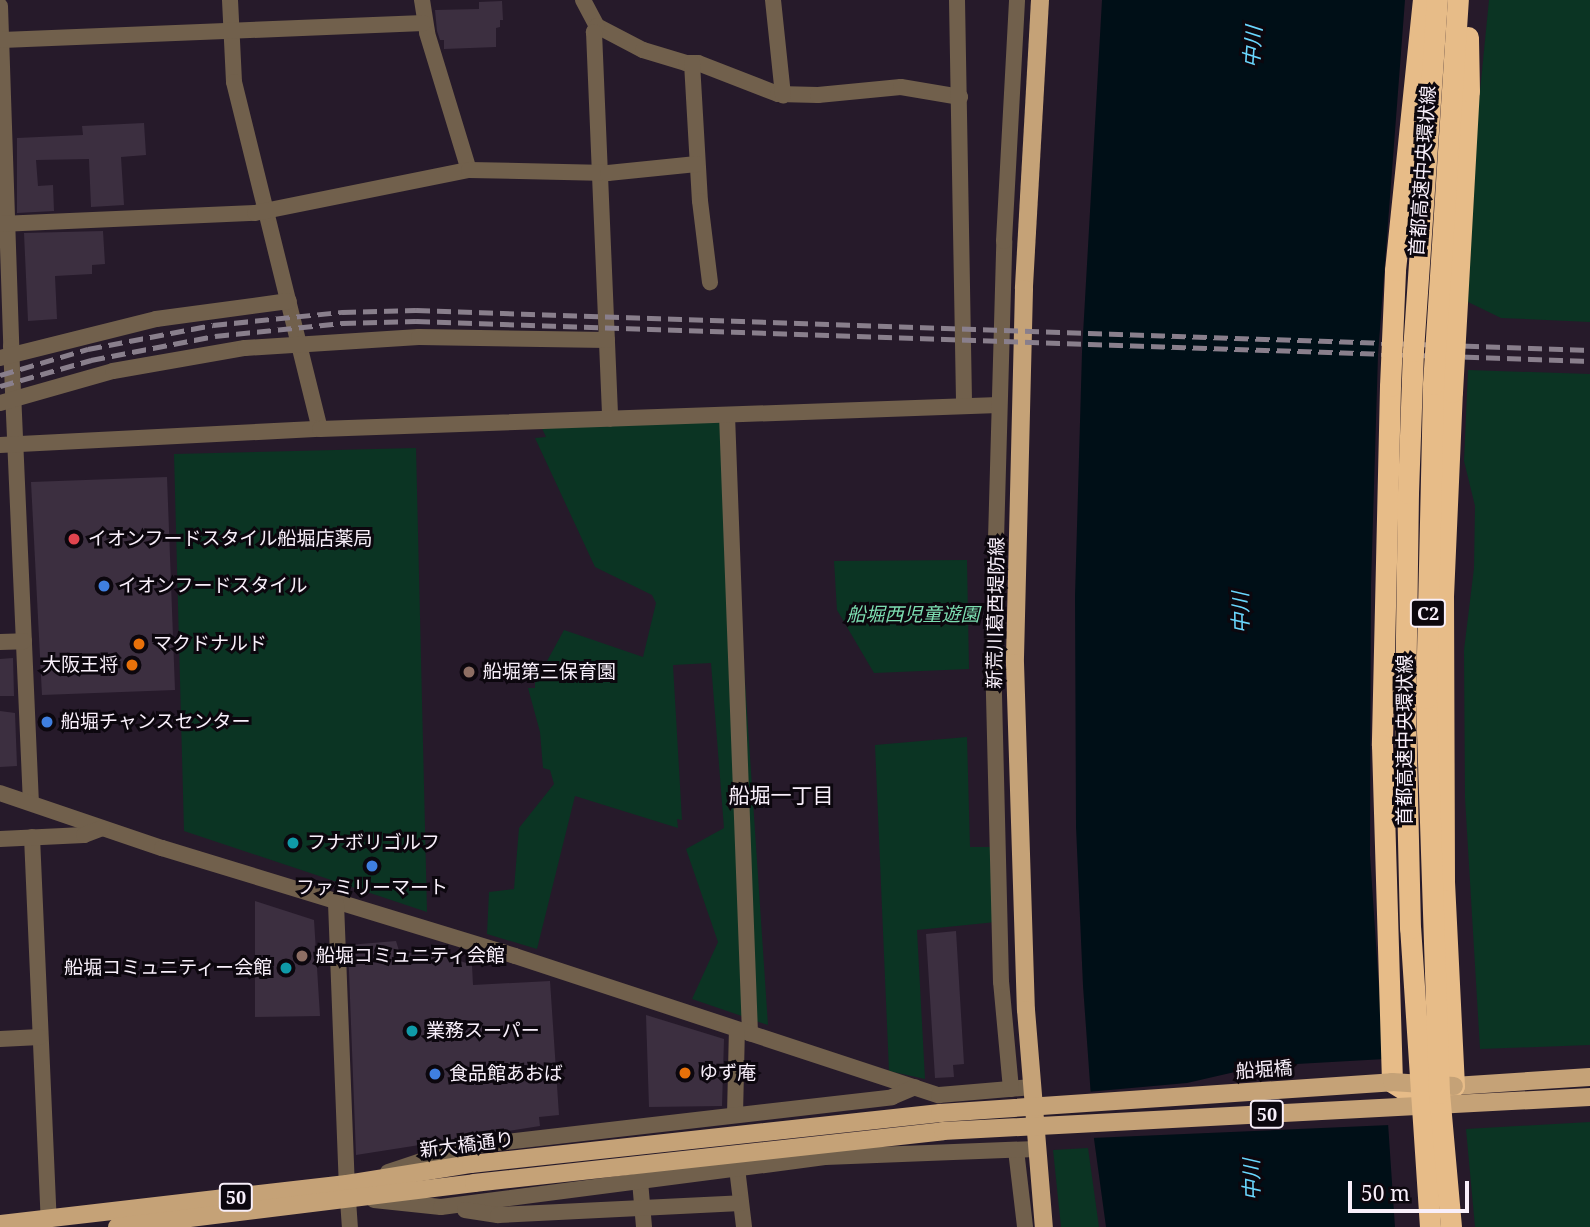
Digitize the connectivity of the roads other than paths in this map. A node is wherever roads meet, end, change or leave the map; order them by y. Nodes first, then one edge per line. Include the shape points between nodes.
1 (230, 0) edge
2 (422, 0) edge
3 (583, 0) edge
4 (773, 0) edge
5 (957, 0) edge
6 (1017, 0) edge
7 (1040, 0) edge
8 (1423, 0) edge
9 (1437, 0) edge
10 (1458, 0) edge
11 (1467, 0) edge
12 (0, 6) edge
13 (424, 23) junction
14 (597, 26) junction
15 (232, 31) junction
16 (2, 40) edge
17 (692, 63) junction
18 (783, 94) junction
19 (960, 97) junction
20 (698, 164) junction
21 (468, 170) junction
22 (600, 172) junction
23 (266, 211) junction
24 (4, 223) edge
25 (710, 282) dead end
26 (289, 301) junction
27 (607, 340) junction
28 (299, 343) junction
29 (6, 357) edge
30 (7, 401) edge
31 (999, 405) junction
32 (964, 406) junction
33 (727, 415) junction
34 (610, 419) junction
35 (320, 429) junction
36 (7, 444) edge
37 (24, 641) junction
38 (0, 642) edge
39 (0, 793) edge
40 (31, 803) junction
41 (102, 828) junction
42 (32, 837) junction
43 (0, 839) edge
44 (336, 903) junction
45 (744, 1032) junction
46 (40, 1037) junction
47 (0, 1039) edge
48 (1590, 1077) edge
49 (1392, 1083) junction
50 (1454, 1086) junction
51 (915, 1087) junction
52 (1032, 1087) junction
53 (1011, 1089) junction
54 (939, 1095) junction
55 (1590, 1097) edge
56 (1429, 1105) junction
57 (735, 1115) junction
58 (942, 1122) junction
59 (1036, 1149) junction
60 (996, 1150) junction
61 (1016, 1150) junction
62 (737, 1168) junction
63 (640, 1181) junction
64 (355, 1191) junction
65 (741, 1203) junction
66 (441, 1207) junction
67 (642, 1210) junction
68 (49, 1219) junction
69 (0, 1224) edge
70 (117, 1227) edge
71 (350, 1227) edge
72 (643, 1227) edge
73 (744, 1227) edge
74 (1025, 1227) edge
75 (1044, 1227) edge
76 (1430, 1227) edge
77 (1451, 1227) edge

1 - 15 street
2 - 13 street
3 - 14 street
4 - 18 street
5 - 19 street
6 - 31 street
7 - 52 main road, 新荒川葛西堤防線 via 1024,289 1015,663
8 - 49 highway, bridge via 1395,270 1386,477 1382,830
9 - 76 highway, 首都高速中央環状線 / C2, bridge via 1413,351 1405,707 1410,928
10 - 77 highway, 首都高速中央環状線 / C2, bridge via 1433,384 1426,698 1439,1079
11 - 50 highway, bridge via 1469,91 1443,596 1444,880
12 - 16 street
13 - 15 street
13 - 21 street
14 - 17 street via 643,50
14 - 22 street
15 - 16 street
15 - 23 street via 234,82
16 - 24 street
17 - 18 street
17 - 20 street
18 - 19 street via 901,87
19 - 32 street
20 - 22 street
20 - 25 street
21 - 22 street
21 - 23 street
22 - 27 street
23 - 24 street
23 - 26 street
24 - 29 street
26 - 28 street
26 - 29 street via 156,319
27 - 28 street via 419,337
27 - 34 street
28 - 30 street via 198,354 113,371
28 - 35 street
29 - 30 street
30 - 36 street
31 - 32 street
31 - 53 street via 993,647 1001,982
32 - 33 street
33 - 34 street
33 - 45 street
34 - 35 street
35 - 36 street
36 - 37 street
37 - 38 street
37 - 40 street
39 - 40 street
40 - 41 street
41 - 42 street via 84,835
41 - 44 street
42 - 43 street
42 - 46 street
44 - 45 street
44 - 64 street
45 - 51 street
45 - 57 street
46 - 47 street
46 - 68 street
48 - 50 main road, 船堀橋 / 50
49 - 50 main road, 船堀橋 / 50, bridge
49 - 56 highway, bridge
49 - 58 main road, 船堀橋 / 50, bridge
50 - 56 highway, bridge
51 - 54 street
51 - 57 street via 892,1097
52 - 53 street
52 - 59 main road, 新荒川葛西堤防線
53 - 54 street
54 - 60 street
55 - 56 main road, 50, bridge
56 - 58 main road, 50, bridge
57 - 64 street via 463,1147
58 - 64 main road, 新大橋通り / 50 via 474,1182
58 - 64 main road, 新大橋通り / 50 via 471,1164
59 - 61 street
59 - 75 main road, 新荒川葛西堤防線
60 - 61 street
60 - 62 street via 825,1157
61 - 74 street
62 - 63 street
62 - 65 street
63 - 66 street
63 - 67 street
64 - 66 street
64 - 68 main road, 新大橋通り / 50
64 - 70 main road, 新大橋通り / 50
64 - 71 street
65 - 67 street
65 - 73 street
66 - 67 street via 498,1214
67 - 72 street
68 - 69 main road, 新大橋通り / 50

